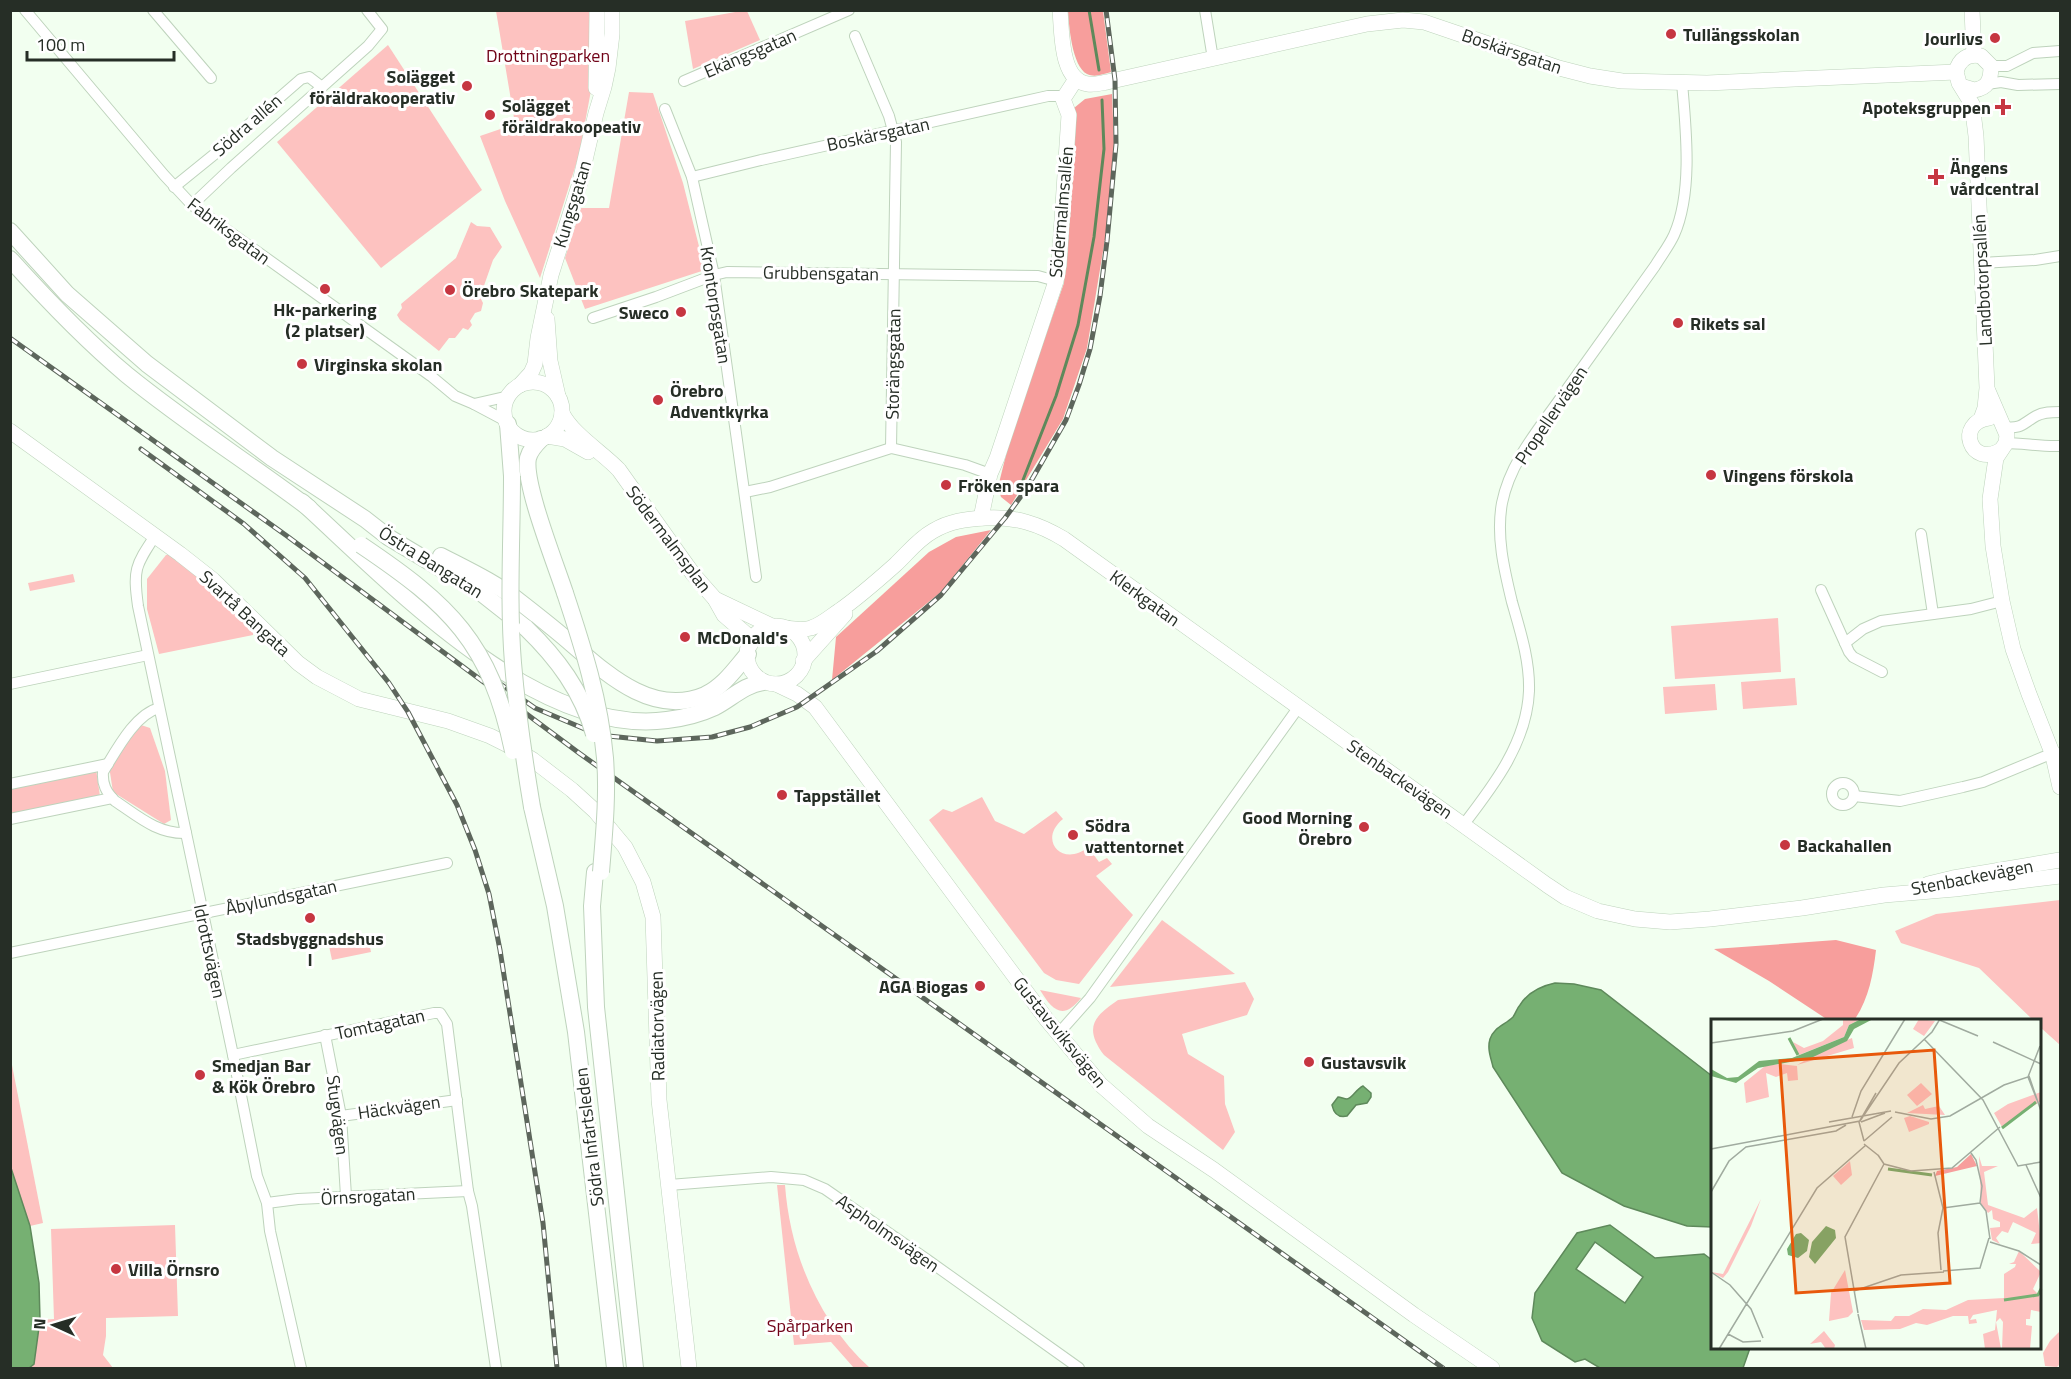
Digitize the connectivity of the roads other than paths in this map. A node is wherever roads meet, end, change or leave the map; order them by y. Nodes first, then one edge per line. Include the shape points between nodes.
1 (26, 10) edge
2 (153, 10) edge
3 (367, 10) edge
4 (597, 10) edge
5 (612, 10) edge
6 (849, 10) edge
7 (1060, 10) edge
8 (1205, 10) edge
9 (1972, 10) edge
10 (1403, 15) edge
11 (855, 36) dead end
12 (2061, 51) edge
13 (1974, 55) junction
14 (1213, 59) junction
15 (1991, 66) junction
16 (1956, 72) junction
17 (211, 78) dead end
18 (1076, 79) junction
19 (684, 81) dead end
20 (1682, 83) junction
21 (2061, 84) edge
22 (1986, 86) junction
23 (322, 87) junction
24 (1964, 87) junction
25 (1063, 99) junction
26 (665, 109) dead end
27 (596, 113) junction
28 (893, 131) junction
29 (1976, 136) junction
30 (692, 177) junction
31 (174, 187) junction
32 (192, 205) junction
33 (10, 231) edge
34 (2061, 256) edge
35 (10, 259) edge
36 (1981, 263) junction
37 (714, 274) junction
38 (894, 275) junction
39 (1056, 281) junction
40 (547, 295) junction
41 (593, 318) dead end
42 (1987, 388) junction
43 (515, 390) junction
44 (558, 396) junction
45 (474, 404) junction
46 (2061, 412) edge
47 (565, 419) junction
48 (1981, 419) junction
49 (507, 423) junction
50 (2002, 424) junction
51 (10, 431) edge
52 (549, 438) junction
53 (587, 445) junction
54 (2003, 446) junction
55 (2061, 446) edge
56 (891, 448) junction
57 (1978, 452) junction
58 (990, 474) junction
59 (745, 492) junction
60 (1990, 499) junction
61 (302, 502) junction
62 (981, 518) junction
63 (365, 519) junction
64 (1921, 534) dead end
65 (155, 536) junction
66 (756, 577) dead end
67 (1821, 590) dead end
68 (859, 597) junction
69 (715, 599) junction
70 (2002, 601) junction
71 (1933, 614) junction
72 (779, 627) junction
73 (1845, 643) junction
74 (749, 650) junction
75 (148, 655) junction
76 (802, 664) junction
77 (1881, 672) dead end
78 (769, 683) junction
79 (10, 684) edge
80 (815, 707) junction
81 (159, 708) junction
82 (1298, 708) junction
83 (506, 744) joint
84 (2057, 758) edge
85 (108, 764) junction
86 (10, 784) edge
87 (2061, 787) edge
88 (1854, 796) dead end
89 (112, 798) junction
90 (532, 807) junction
91 (10, 819) edge
92 (1464, 824) junction
93 (186, 833) junction
94 (2061, 860) edge
95 (447, 863) dead end
96 (598, 872) junction
97 (2061, 876) edge
98 (1884, 895) junction
99 (202, 914) junction
100 (10, 953) edge
101 (1058, 1034) junction
102 (325, 1035) junction
103 (233, 1055) junction
104 (457, 1100) junction
105 (341, 1116) junction
106 (669, 1185) junction
107 (468, 1191) junction
108 (346, 1197) junction
109 (267, 1203) junction
110 (301, 1368) edge
111 (496, 1368) edge
112 (615, 1368) edge
113 (635, 1368) edge
114 (689, 1368) edge
115 (1079, 1368) edge
116 (1492, 1368) edge

1 - 31 street, Fabriksgatan
2 - 17 street
3 - 23 street, Södra allén via 382,29
4 - 27 street, Kungsgatan
5 - 27 street, Kungsgatan via 608,68
6 - 19 street, Ekängsgatan
7 - 18 street via 1066,64
8 - 14 street
9 - 13 street
10 - 14 street, Boskärsgatan
10 - 20 street, Boskärsgatan via 1590,76
11 - 28 street, Storängsgatan
12 - 15 street via 2032,53 2007,66
13 - 15 street
13 - 16 street via 1962,60
14 - 18 street, Boskärsgatan via 1107,82 1089,84
15 - 22 street
16 - 20 street, Boskärsgatan
16 - 24 street
18 - 25 street
20 - 92 street, Propellervägen via 1686,182 1674,234 1525,449 1505,492 1501,549 1524,649 1527,706 1508,761
21 - 22 street via 2018,86 2001,82
22 - 24 street via 1974,90
22 - 29 street, Landbotorpsallén
23 - 31 street, Södra allén via 309,77 301,79
23 - 32 street, Södra allén
24 - 29 street, Landbotorpsallén via 1972,104
25 - 28 street, Boskärsgatan via 1048,96
25 - 39 street, Södermalmsallén via 1069,114
26 - 30 street, Krontorpsgatan
27 - 40 street, Kungsgatan
28 - 30 street, Boskärsgatan
28 - 38 street, Storängsgatan
29 - 36 street, Landbotorpsallén
30 - 37 street, Krontorpsgatan
31 - 32 street, Fabriksgatan
32 - 45 street, Fabriksgatan via 455,396
33 - 63 main road, Östra Bangatan via 67,294 147,364 263,452
34 - 36 street
35 - 61 main road, Östra Bangatan via 60,313 127,375
36 - 42 street, Landbotorpsallén
37 - 38 street, Grubbensgatan
37 - 41 street, Grubbensgatan
37 - 59 street, Krontorpsgatan
38 - 39 street, Grubbensgatan via 1038,276
38 - 56 street, Storängsgatan
39 - 58 street, Södermalmsallén
40 - 43 street, Kungsgatan via 535,364
40 - 44 street, Kungsgatan via 550,361
42 - 48 street, Landbotorpsallén
42 - 50 street, Landbotorpsallén
43 - 44 street via 531,382 539,383
43 - 45 street
43 - 49 street via 505,408
44 - 47 street
45 - 49 street, Fabriksgatan
46 - 50 street via 2038,415 2016,428
47 - 52 street
47 - 53 street, Södermalmsplan
48 - 50 street via 1988,417
48 - 57 street via 1971,429 1969,438
49 - 52 street via 520,436 531,440
49 - 90 main road, bridge via 512,476 513,661
50 - 54 street via 2007,435
51 - 65 street, Svartå Bangata
52 - 53 street, Södermalmsplan
52 - 96 main road, bridge via 530,452 528,474 587,664 602,732 606,784
53 - 69 street, Södermalmsplan via 623,478
54 - 55 street
54 - 57 street via 1994,454
54 - 60 street via 1996,458
56 - 58 street
56 - 59 street via 770,488
57 - 60 street
58 - 62 street, Södermalmsallén
59 - 66 street, Krontorpsgatan
60 - 70 street
61 - 78 main road via 460,642 521,682 566,703 628,720 668,720 696,715 752,684
61 - 90 main road, Östra Bangatan, bridge via 423,589 469,637 491,677
62 - 68 street via 965,519 934,531
62 - 82 street, Klerkgatan via 1016,519 1048,530
63 - 74 main road via 499,587 606,673 645,696 662,701 705,695 726,680
63 - 96 main road, Östra Bangatan, bridge via 480,592 526,628 570,678 593,733 600,787
64 - 71 street
65 - 75 street, Idrottsvägen via 138,560 134,580
65 - 83 street, Svartå Bangata via 213,580 317,677 359,699 448,721
67 - 73 street
68 - 72 street via 812,628
68 - 76 street
69 - 72 street, Södermalmsplan
69 - 74 street, Södermalmsplan via 724,615 746,634
70 - 71 street
70 - 84 street via 2013,649
71 - 73 street via 1873,624
72 - 74 street via 757,633
72 - 76 street, Södermalmsplan via 800,640
73 - 77 street via 1853,657
74 - 78 street, Södermalmsplan via 754,675
75 - 79 street
75 - 81 street, Idrottsvägen
76 - 78 street via 792,678
76 - 80 street, Gustavsviksvägen
78 - 80 street, Gustavsviksvägen via 797,694
80 - 101 street, Gustavsviksvägen
81 - 85 street via 139,719
81 - 93 street, Idrottsvägen
82 - 92 street, Stenbackevägen
82 - 101 street via 1090,998
83 - 106 street, Radiatorvägen via 548,771 595,811 626,847 643,882 655,943 658,1089
84 - 87 street
84 - 88 street via 1963,788 1900,801
85 - 86 street
85 - 89 street via 102,779
89 - 91 street
89 - 93 street via 162,831
90 - 112 main road, Södra Infartsleden via 555,906 576,1032
92 - 98 street, Stenbackevägen via 1565,897 1598,911 1635,919 1710,919
93 - 99 street, Idrottsvägen
94 - 98 street, Stenbackevägen via 1953,878
95 - 99 street, Åbylundsgatan
96 - 113 main road, Södra Infartsleden via 599,906 594,938 598,1028
97 - 98 street, Stenbackevägen
99 - 100 street, Åbylundsgatan
99 - 103 street, Idrottsvägen
101 - 116 street, Gustavsviksvägen via 1101,1085 1148,1126
102 - 103 street, Tomtagatan
102 - 104 street, Tomtagatan via 440,1013 447,1024
102 - 105 street, Stugvägen
103 - 109 street, Idrottsvägen via 257,1176
104 - 105 street, Häckvägen
104 - 107 street
105 - 108 street, Stugvägen
106 - 114 street, Radiatorvägen
106 - 115 street, Aspholmsvägen via 771,1177 814,1184
107 - 108 street, Örnsrogatan
107 - 111 street
108 - 109 street, Örnsrogatan
109 - 110 street, Idrottsvägen

